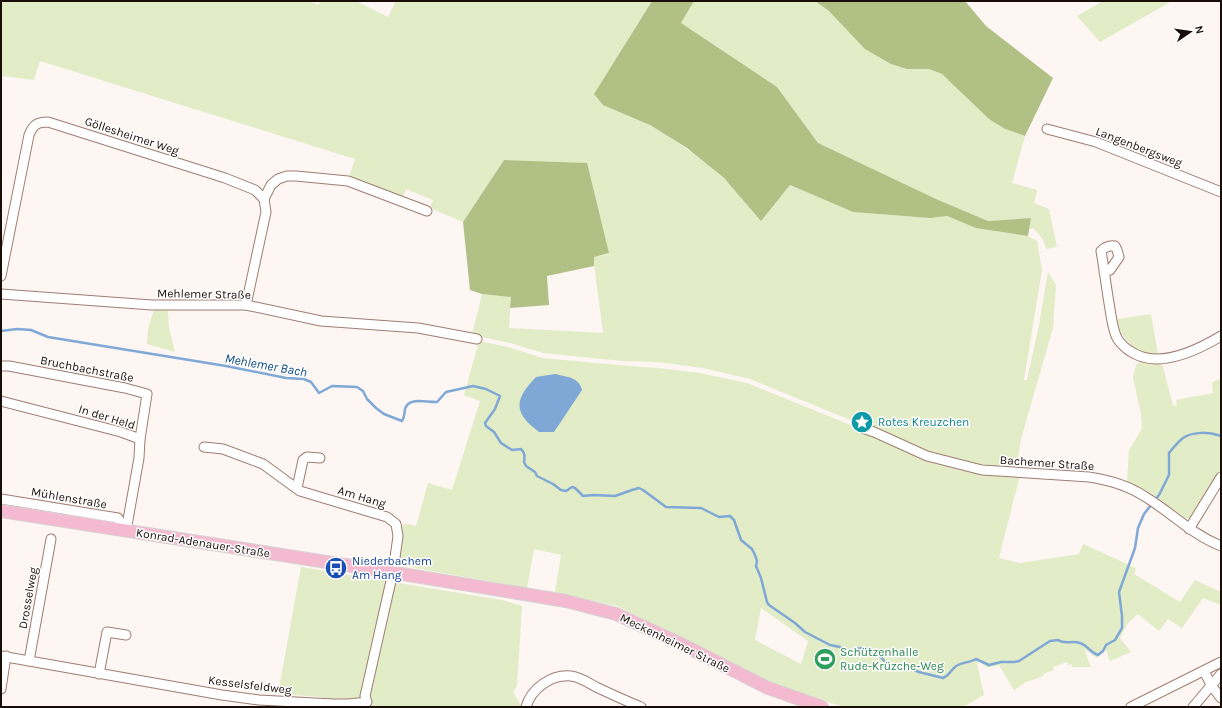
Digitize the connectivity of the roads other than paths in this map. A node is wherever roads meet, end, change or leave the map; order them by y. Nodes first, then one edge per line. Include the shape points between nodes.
1 (1047, 129) dead end
2 (1221, 192) edge
3 (264, 199) junction
4 (427, 211) dead end
5 (1104, 272) dead end
6 (1, 276) edge
7 (1, 294) edge
8 (246, 305) junction
9 (1221, 336) edge
10 (477, 339) dead end
11 (1, 366) edge
12 (1, 401) edge
13 (859, 427) dead end
14 (140, 439) junction
15 (204, 447) dead end
16 (320, 458) dead end
17 (1221, 477) edge
18 (296, 488) junction
19 (1, 499) edge
20 (1, 511) edge
21 (1189, 529) junction
22 (126, 531) junction
23 (51, 538) dead end
24 (1221, 546) edge
25 (393, 572) junction
26 (406, 574) joint
27 (126, 635) dead end
28 (4, 656) edge
29 (29, 661) junction
30 (1221, 662) edge
31 (1204, 671) junction
32 (99, 674) junction
33 (1221, 674) edge
34 (1211, 685) junction
35 (1, 689) edge
36 (1221, 698) edge
37 (526, 707) edge
38 (641, 707) edge
39 (822, 707) edge
40 (1132, 707) edge
41 (1193, 707) edge

1 - 2 street, Langenbergsweg via 1096,142
3 - 4 street via 271,185 278,179 296,176 348,180
3 - 6 street, Göllesheimer Weg via 254,190 225,178 48,122 39,122 29,135
3 - 8 street via 266,212
5 - 9 street via 1117,339 1137,356 1166,358 1197,348
7 - 8 street, Mehlemer Straße via 152,305
8 - 10 street, Mehlemer Straße via 321,321 418,328
11 - 14 street, Bruchbachstraße via 148,394
12 - 14 street, In der Held
13 - 21 street, Bachemer Straße via 927,456 982,470 1089,477 1124,485 1149,499
14 - 22 street, In der Held
15 - 18 street, Am Hang via 223,449 264,464
16 - 18 street via 307,457 304,460
17 - 21 street
18 - 25 street, Am Hang via 387,517 396,524 398,536
19 - 22 street, Mühlenstraße via 118,518
20 - 22 main road, Konrad-Adenauer-Straße
21 - 24 street, Bachemer Straße via 1205,540
22 - 25 main road, Konrad-Adenauer-Straße
23 - 29 street, Drosselweg
25 - 26 main road, Konrad-Adenauer-Straße
25 - 32 street, Kesselsfeldweg via 365,696 367,702 333,704 259,700
26 - 39 main road, Meckenheimer Straße via 566,601 616,614 768,688
27 - 32 street via 106,632
28 - 29 street, Kesselsfeldweg
28 - 35 street
29 - 32 street, Kesselsfeldweg
30 - 31 street
31 - 34 street
31 - 40 street
33 - 34 street
34 - 36 street
34 - 41 street
37 - 38 street via 532,694 540,686 549,680 571,676

